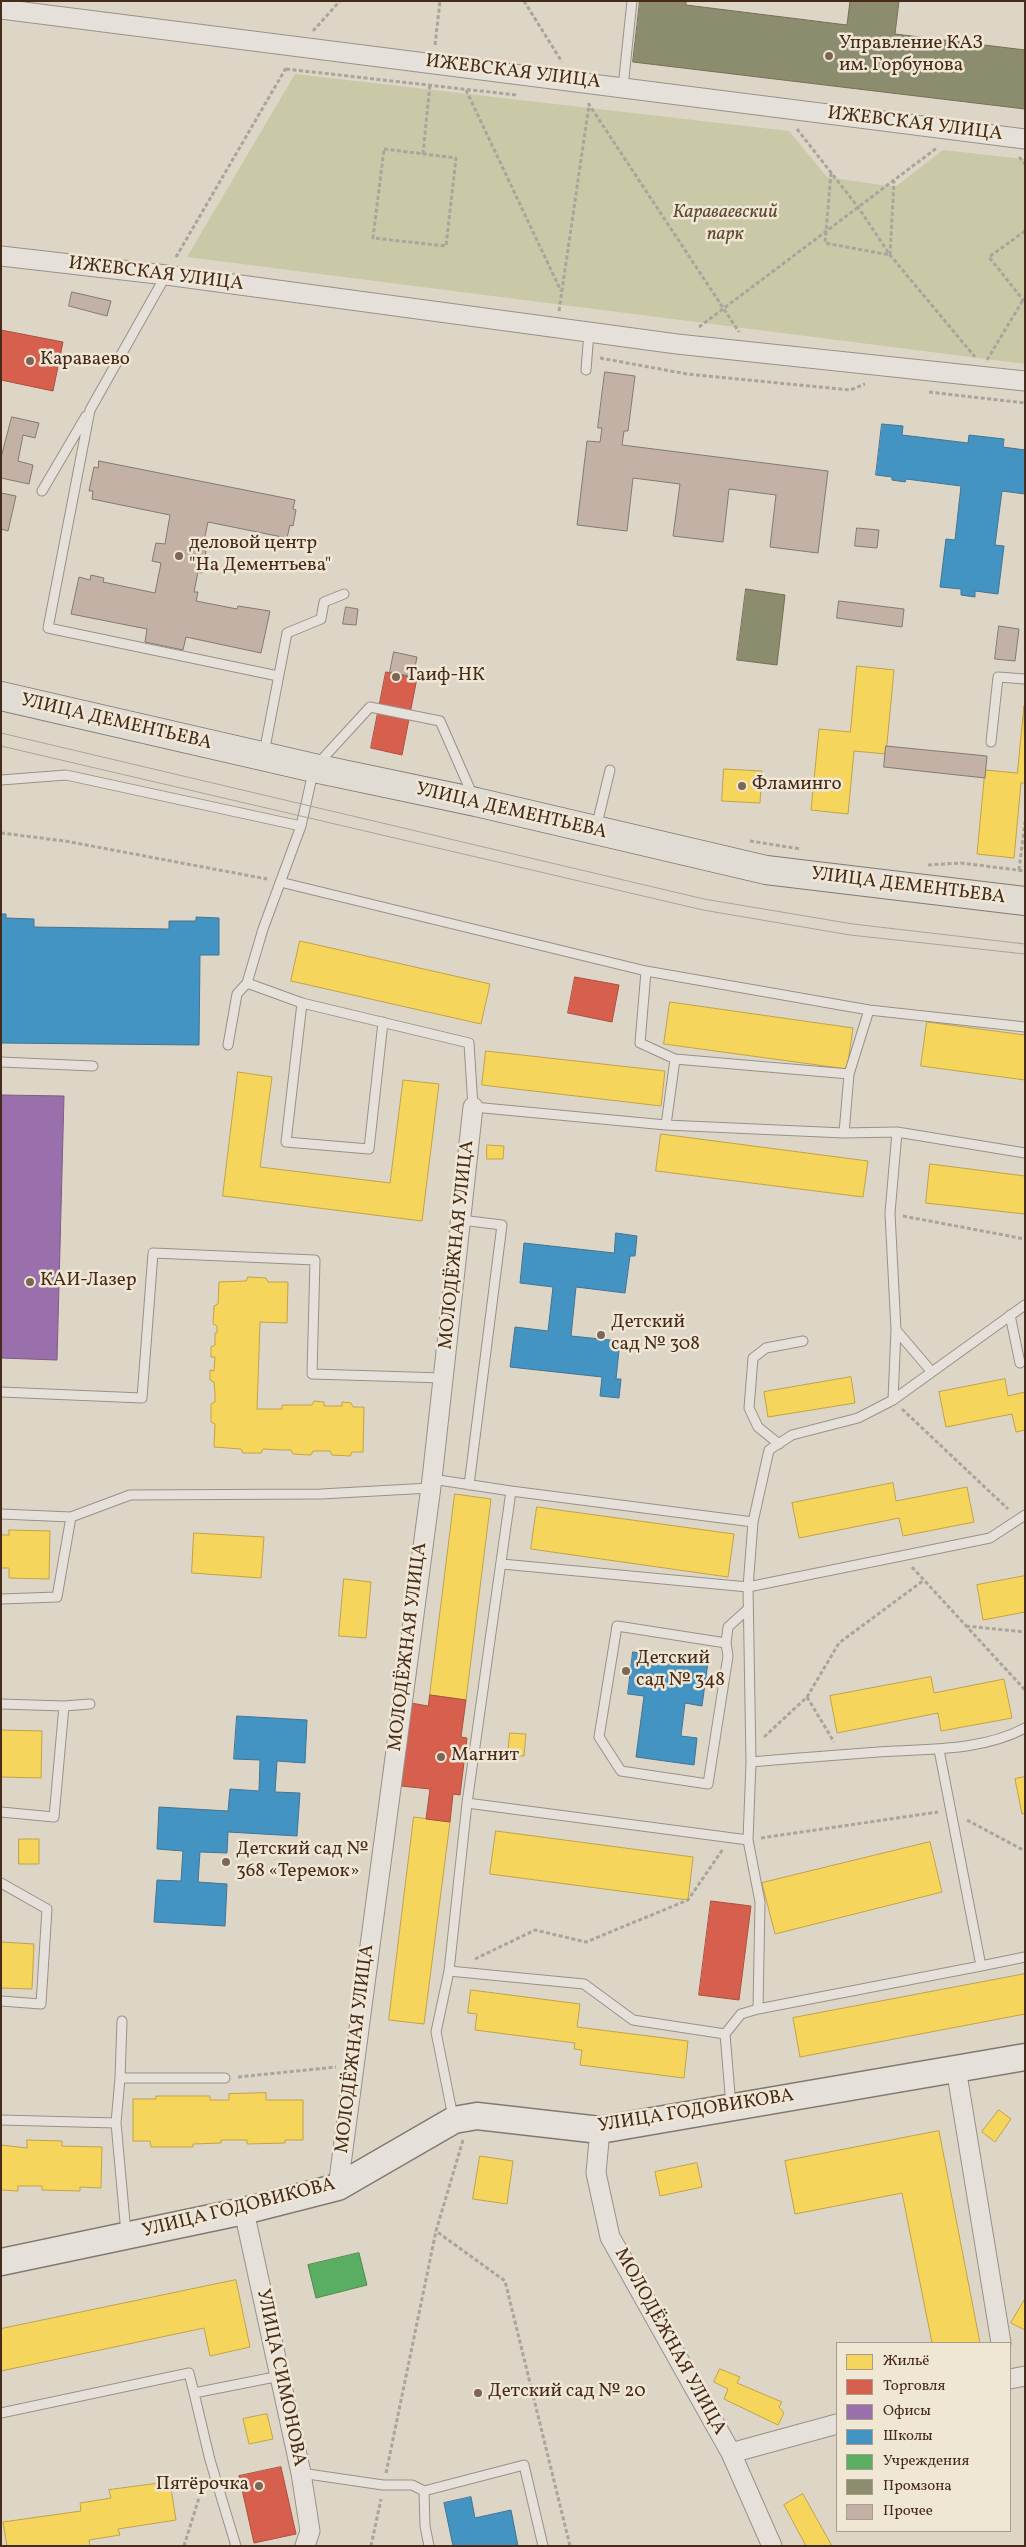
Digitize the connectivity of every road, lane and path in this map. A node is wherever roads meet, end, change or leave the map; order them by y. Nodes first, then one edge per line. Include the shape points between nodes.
1 (340, 1) edge
2 (524, 1) edge
3 (632, 1) edge
4 (1, 9) edge
5 (300, 45) junction
6 (572, 81) junction
7 (430, 86) dead end
8 (623, 87) junction
9 (466, 90) dead end
10 (589, 104) junction
11 (796, 127) dead end
12 (939, 146) dead end
13 (1022, 148) edge
14 (423, 154) junction
15 (1025, 164) edge
16 (831, 172) junction
17 (894, 180) junction
18 (858, 207) junction
19 (1025, 231) edge
20 (826, 232) junction
21 (890, 255) junction
22 (1, 256) edge
23 (166, 275) junction
24 (561, 291) junction
25 (1024, 300) edge
26 (724, 309) junction
27 (556, 328) junction
28 (588, 332) junction
29 (677, 344) junction
30 (753, 353) junction
31 (977, 359) dead end
32 (983, 367) dead end
33 (586, 370) dead end
34 (1025, 381) edge
35 (90, 410) junction
36 (42, 491) dead end
37 (344, 594) dead end
38 (278, 676) junction
39 (1025, 679) edge
40 (1, 696) edge
41 (991, 742) dead end
42 (264, 756) junction
43 (314, 768) junction
44 (610, 770) dead end
45 (1, 780) edge
46 (476, 802) junction
47 (1025, 822) edge
48 (301, 826) junction
49 (596, 831) junction
50 (1, 833) edge
51 (1019, 870) dead end
52 (280, 882) junction
53 (1025, 902) edge
54 (646, 971) junction
55 (247, 983) junction
56 (302, 1003) junction
57 (869, 1010) junction
58 (383, 1022) junction
59 (1025, 1027) edge
60 (228, 1045) dead end
61 (675, 1059) junction
62 (1, 1062) edge
63 (93, 1066) dead end
64 (849, 1074) junction
65 (473, 1107) junction
66 (666, 1125) junction
67 (898, 1132) junction
68 (844, 1133) junction
69 (1025, 1153) edge
70 (890, 1213) junction
71 (461, 1220) junction
72 (1025, 1240) edge
73 (1025, 1305) edge
74 (1010, 1315) junction
75 (896, 1330) junction
76 (803, 1341) dead end
77 (1020, 1363) dead end
78 (931, 1371) junction
79 (443, 1378) junction
80 (1, 1392) edge
81 (893, 1400) junction
82 (779, 1444) junction
83 (431, 1484) junction
84 (469, 1485) junction
85 (511, 1491) junction
86 (1, 1514) edge
87 (71, 1517) junction
88 (1022, 1517) edge
89 (753, 1522) junction
90 (902, 1556) junction
91 (502, 1564) junction
92 (924, 1580) junction
93 (748, 1587) junction
94 (1, 1599) edge
95 (748, 1609) junction
96 (965, 1626) junction
97 (1025, 1632) edge
98 (726, 1643) junction
99 (1025, 1690) edge
100 (807, 1697) junction
101 (1, 1704) edge
102 (90, 1704) dead end
103 (64, 1706) junction
104 (1025, 1728) edge
105 (751, 1748) junction
106 (939, 1750) junction
107 (842, 1755) junction
108 (751, 1762) junction
109 (467, 1803) junction
110 (950, 1811) junction
111 (1, 1812) edge
112 (732, 1838) junction
113 (748, 1840) junction
114 (1025, 1851) edge
115 (1, 1883) edge
116 (1025, 1957) edge
117 (981, 1966) junction
118 (449, 1971) junction
119 (1, 2001) edge
120 (758, 2009) junction
121 (122, 2021) dead end
122 (725, 2034) junction
123 (1025, 2057) edge
124 (345, 2066) dead end
125 (956, 2068) junction
126 (120, 2078) junction
127 (225, 2078) joint
128 (731, 2107) junction
129 (461, 2119) junction
130 (1, 2120) edge
131 (116, 2123) junction
132 (600, 2130) junction
133 (338, 2187) junction
134 (244, 2210) junction
135 (436, 2231) junction
136 (127, 2236) junction
137 (1, 2262) edge
138 (1001, 2342) edge
139 (281, 2376) junction
140 (1025, 2376) edge
141 (1011, 2379) edge
142 (194, 2393) junction
143 (1, 2413) edge
144 (836, 2424) edge
145 (731, 2453) junction
146 (210, 2460) junction
147 (301, 2473) junction
148 (383, 2485) junction
149 (424, 2491) junction
150 (184, 2546) edge
151 (236, 2546) edge
152 (304, 2546) edge
153 (371, 2546) edge
154 (429, 2546) edge
155 (543, 2546) edge
156 (570, 2546) edge
157 (772, 2546) edge

1 - 5 path
2 - 6 path
3 - 8 lane
4 - 5 street, ИЖЕВСКАЯ УЛИЦА
5 - 6 street, ИЖЕВСКАЯ УЛИЦА
5 - 23 path
6 - 8 street, ИЖЕВСКАЯ УЛИЦА
6 - 10 path
7 - 14 path
8 - 13 street, ИЖЕВСКАЯ УЛИЦА
9 - 24 path
10 - 24 path
10 - 26 path
11 - 16 path
12 - 17 path
13 - 15 path
14 - 14 path via 456,158 446,246 373,238 384,149
16 - 18 path
16 - 20 path
17 - 18 path
17 - 21 path
18 - 20 path
18 - 21 path
19 - 25 path via 989,256
20 - 21 path via 825,243
20 - 26 path
21 - 31 path
22 - 23 street, ИЖЕВСКАЯ УЛИЦА
23 - 27 street, ИЖЕВСКАЯ УЛИЦА
23 - 35 lane
24 - 27 path
25 - 32 path
26 - 29 path
26 - 30 path
27 - 28 street, ИЖЕВСКАЯ УЛИЦА
28 - 29 street, ИЖЕВСКАЯ УЛИЦА
28 - 33 lane
29 - 30 street, ИЖЕВСКАЯ УЛИЦА
30 - 34 street, ИЖЕВСКАЯ УЛИЦА
35 - 36 lane
35 - 38 lane via 48,628
37 - 38 lane via 324,602 321,619 287,633
38 - 42 lane
39 - 41 lane via 998,677
40 - 42 main road, УЛИЦА ДЕМЕНТЬЕВА
42 - 43 main road, УЛИЦА ДЕМЕНТЬЕВА
43 - 46 main road, УЛИЦА ДЕМЕНТЬЕВА
43 - 46 lane via 370,707 440,721
43 - 48 lane
44 - 49 lane
45 - 48 lane via 66,776
46 - 49 main road, УЛИЦА ДЕМЕНТЬЕВА
47 - 51 path
48 - 52 lane
49 - 53 main road, УЛИЦА ДЕМЕНТЬЕВА via 766,870
50 - 52 path via 65,841
52 - 54 lane
52 - 55 lane
54 - 57 lane
54 - 61 lane via 640,1044
55 - 56 lane
55 - 60 lane via 237,994
56 - 58 lane
56 - 58 lane via 286,1142 369,1149
57 - 59 lane
57 - 64 lane
58 - 65 lane via 469,1043
61 - 64 lane
61 - 66 lane
62 - 63 lane
64 - 68 lane
65 - 66 lane
65 - 71 street, МОЛОДЁЖНАЯ УЛИЦА
66 - 68 lane
67 - 68 lane
67 - 69 lane
67 - 70 lane
70 - 72 path
70 - 75 lane
71 - 79 street, МОЛОДЁЖНАЯ УЛИЦА
71 - 84 lane via 502,1226
73 - 74 lane
74 - 77 lane
74 - 78 lane
75 - 78 lane
75 - 81 lane
76 - 82 lane via 766,1348 753,1358 749,1408 758,1427
78 - 81 lane
79 - 80 lane via 312,1374 316,1260 153,1253 142,1398
79 - 83 street, МОЛОДЁЖНАЯ УЛИЦА
81 - 82 lane via 858,1418 792,1435
81 - 88 path
82 - 89 lane via 769,1450
83 - 84 lane
83 - 87 lane via 321,1494 130,1495
83 - 133 street, МОЛОДЁЖНАЯ УЛИЦА
84 - 85 lane
85 - 89 lane
85 - 91 lane
86 - 87 lane
87 - 94 lane via 57,1597
88 - 90 lane via 990,1538
89 - 93 lane
90 - 92 path
90 - 93 lane
91 - 93 lane
91 - 109 lane
92 - 96 path
92 - 100 path via 840,1643
93 - 95 lane
95 - 98 lane via 728,1627
95 - 105 lane
96 - 97 path
96 - 99 path
98 - 98 lane via 728,1656 708,1784 621,1771 599,1737 617,1626
100 - 105 path
100 - 107 path
101 - 103 lane
102 - 103 lane
103 - 111 lane via 54,1817
104 - 106 lane via 1010,1736
105 - 108 lane
106 - 107 lane
106 - 110 lane
107 - 108 lane
108 - 113 lane
109 - 112 lane
109 - 118 lane
110 - 113 path
110 - 114 path
110 - 117 lane
112 - 113 lane
112 - 118 path via 688,1900 586,1942 535,1930
113 - 120 lane via 760,1902
115 - 119 lane via 46,1909 41,2004
116 - 117 lane
117 - 120 lane
118 - 122 lane via 584,1984 633,2020
118 - 129 lane via 436,2032
120 - 122 lane via 741,2014
121 - 126 lane
122 - 128 lane
123 - 125 street, УЛИЦА ГОДОВИКОВА
124 - 127 path
125 - 128 street, УЛИЦА ГОДОВИКОВА
125 - 138 street
126 - 127 lane
126 - 131 lane
128 - 132 street, УЛИЦА ГОДОВИКОВА
129 - 132 street, УЛИЦА ГОДОВИКОВА via 478,2116
129 - 133 street, УЛИЦА ГОДОВИКОВА
129 - 135 path
130 - 131 lane
131 - 136 lane
132 - 145 street, МОЛОДЁЖНАЯ УЛИЦА via 596,2173 610,2237
133 - 134 street, УЛИЦА ГОДОВИКОВА
134 - 136 street, УЛИЦА ГОДОВИКОВА
134 - 139 street, УЛИЦА СИМОНОВА
135 - 148 path
135 - 156 path via 505,2281
136 - 137 street, УЛИЦА ГОДОВИКОВА
139 - 142 lane
139 - 147 street, УЛИЦА СИМОНОВА
140 - 141 street
142 - 143 lane via 189,2373
142 - 146 lane
144 - 145 street
145 - 157 street, МОЛОДЁЖНАЯ УЛИЦА
146 - 150 path
146 - 151 lane
147 - 148 lane
147 - 152 street, УЛИЦА СИМОНОВА via 310,2531
148 - 149 lane via 412,2485
148 - 153 path
149 - 154 lane
149 - 155 lane via 524,2465

